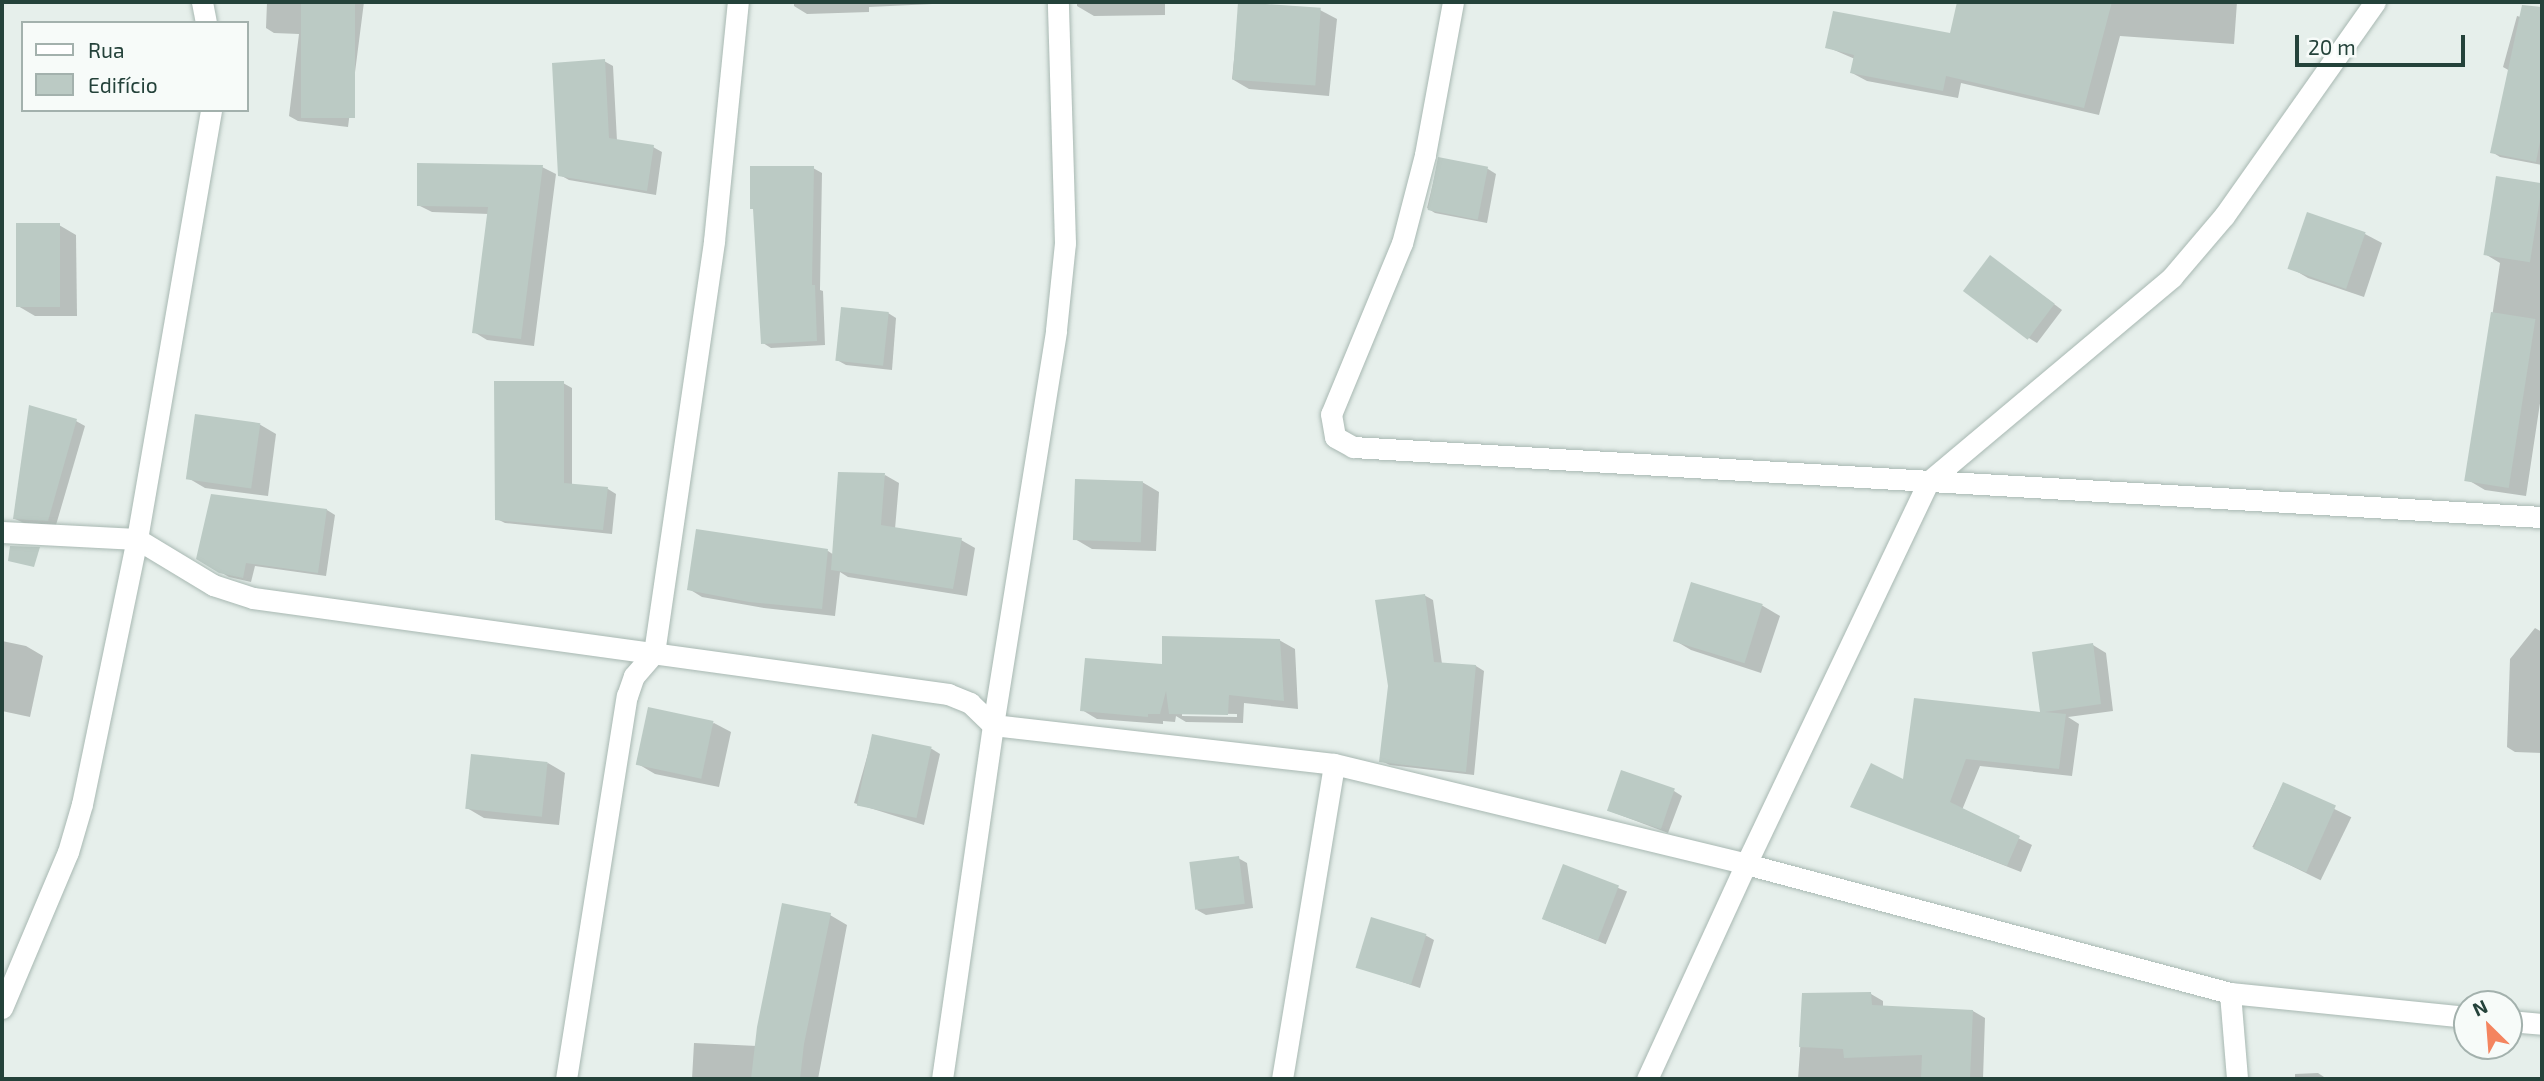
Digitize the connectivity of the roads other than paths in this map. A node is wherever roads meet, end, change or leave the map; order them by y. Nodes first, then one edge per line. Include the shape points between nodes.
1 (202, 2) edge
2 (738, 2) edge
3 (1058, 2) edge
4 (1452, 2) edge
5 (2375, 2) edge
6 (206, 21) edge
7 (211, 112) edge
8 (1928, 482) junction
9 (2542, 517) edge
10 (2, 532) edge
11 (137, 539) junction
12 (654, 653) junction
13 (993, 725) junction
14 (1334, 764) junction
15 (1746, 864) junction
16 (2230, 993) junction
17 (2, 1008) edge
18 (2453, 1016) edge
19 (2523, 1022) edge
20 (2542, 1024) edge
21 (566, 1079) edge
22 (942, 1079) edge
23 (1282, 1079) edge
24 (1647, 1079) edge
25 (2237, 1079) edge

1 - 6 street
2 - 12 street via 714,241
3 - 13 street via 1065,243 1056,330
4 - 8 street via 1425,155 1402,243 1331,414 1335,437 1353,447
5 - 8 street via 2224,216 2172,276
7 - 11 street
8 - 9 street
8 - 15 street
10 - 11 street
11 - 12 street via 213,585 253,598
11 - 17 street via 82,804 68,852
12 - 13 street via 948,694 970,704
12 - 21 street via 634,676 626,696
13 - 14 street
13 - 22 street
14 - 15 street
14 - 23 street
15 - 16 street
15 - 24 street
16 - 18 street
16 - 25 street
19 - 20 street

